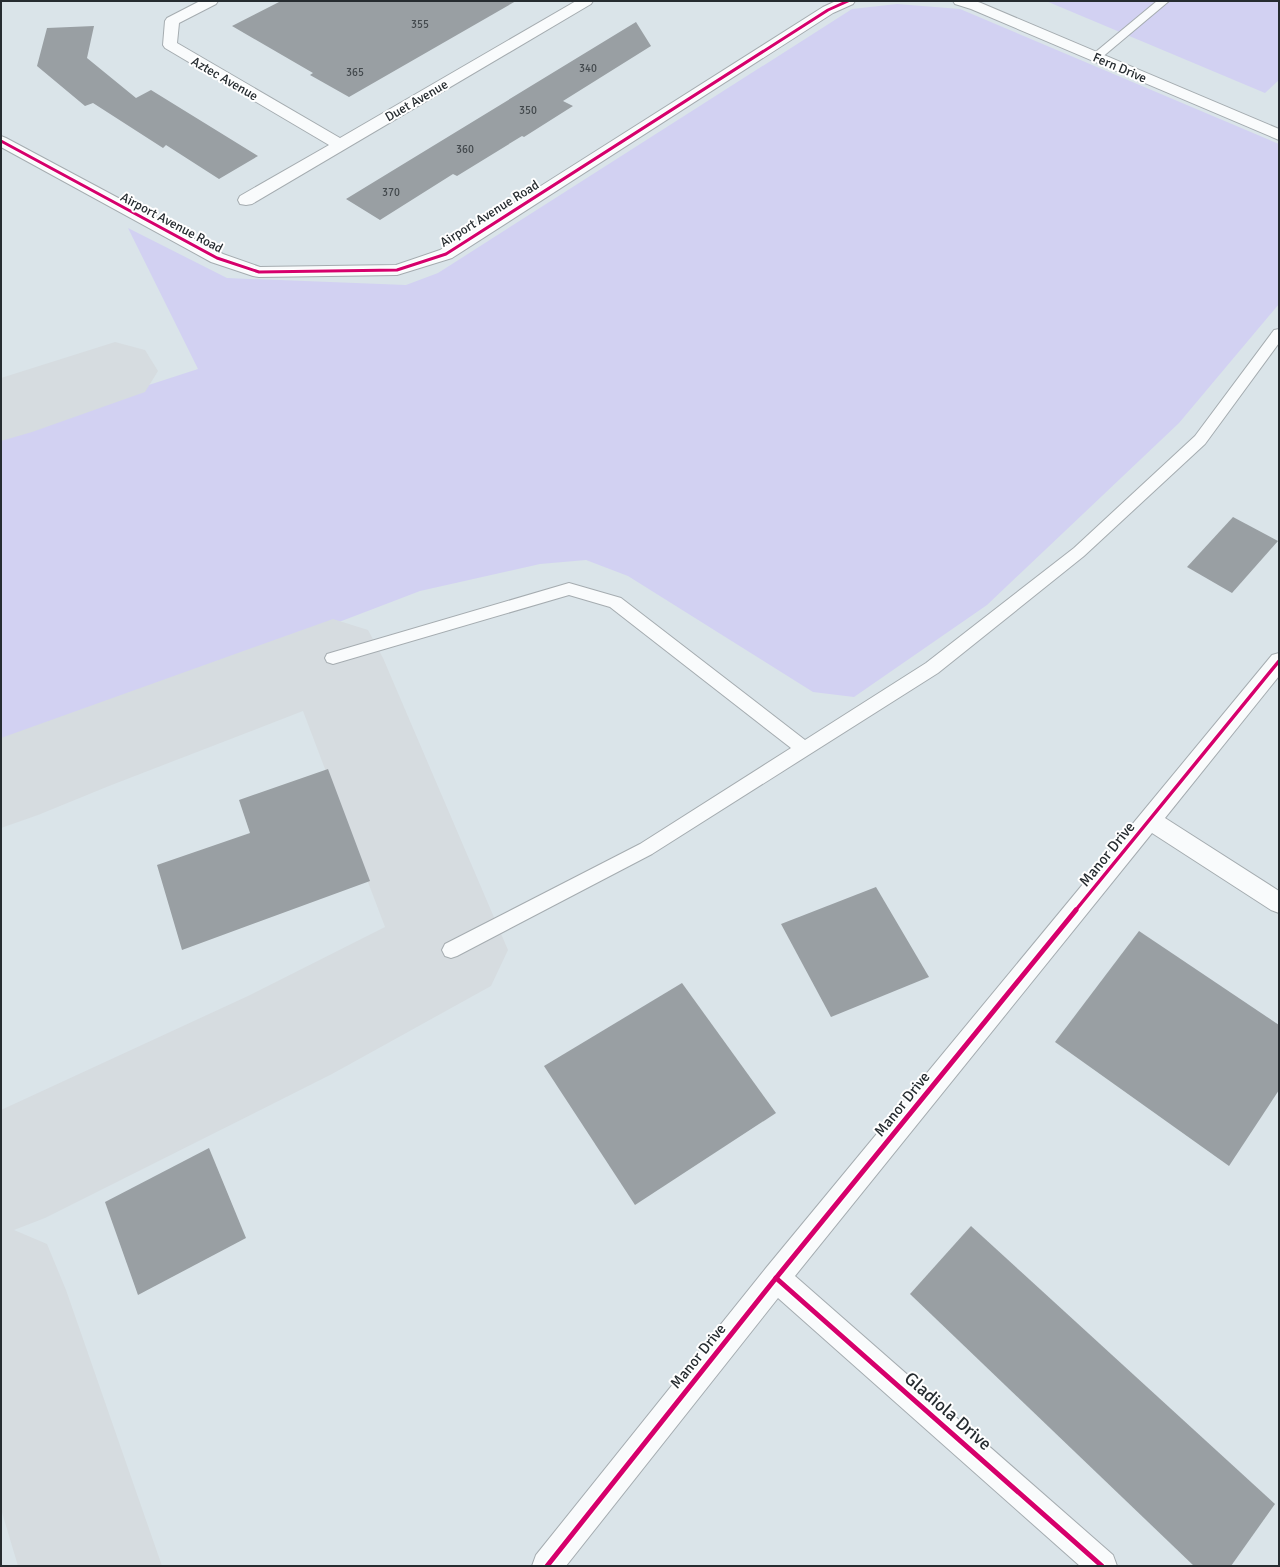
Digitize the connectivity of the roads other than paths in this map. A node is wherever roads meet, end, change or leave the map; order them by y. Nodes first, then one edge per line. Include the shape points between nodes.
1 (212, 1) edge
2 (586, 1) edge
3 (848, 1) edge
4 (960, 1) edge
5 (1164, 1) edge
6 (1096, 57) junction
7 (1279, 135) edge
8 (1, 141) edge
9 (340, 145) junction
10 (246, 200) dead end
11 (1279, 333) edge
12 (334, 658) dead end
13 (1279, 661) edge
14 (804, 749) junction
15 (1150, 820) junction
16 (1279, 903) edge
17 (451, 950) dead end
18 (776, 1278) junction
19 (547, 1566) edge
20 (1102, 1566) edge

1 - 9 street, Aztec Avenue via 172,21 170,45
2 - 9 street, Duet Avenue
3 - 8 street, Airport Avenue Road via 828,10 446,254 397,270 259,272 224,261
4 - 6 street, Fern Drive
5 - 6 lane
6 - 7 street, Fern Drive
9 - 10 street, Duet Avenue
11 - 14 lane via 1200,440 1078,552 932,668
12 - 14 lane via 569,589 614,602
13 - 15 street, Manor Drive
14 - 17 lane via 646,849
15 - 16 street
15 - 18 street, Manor Drive
18 - 19 street, Manor Drive
18 - 20 street, Gladiola Drive

